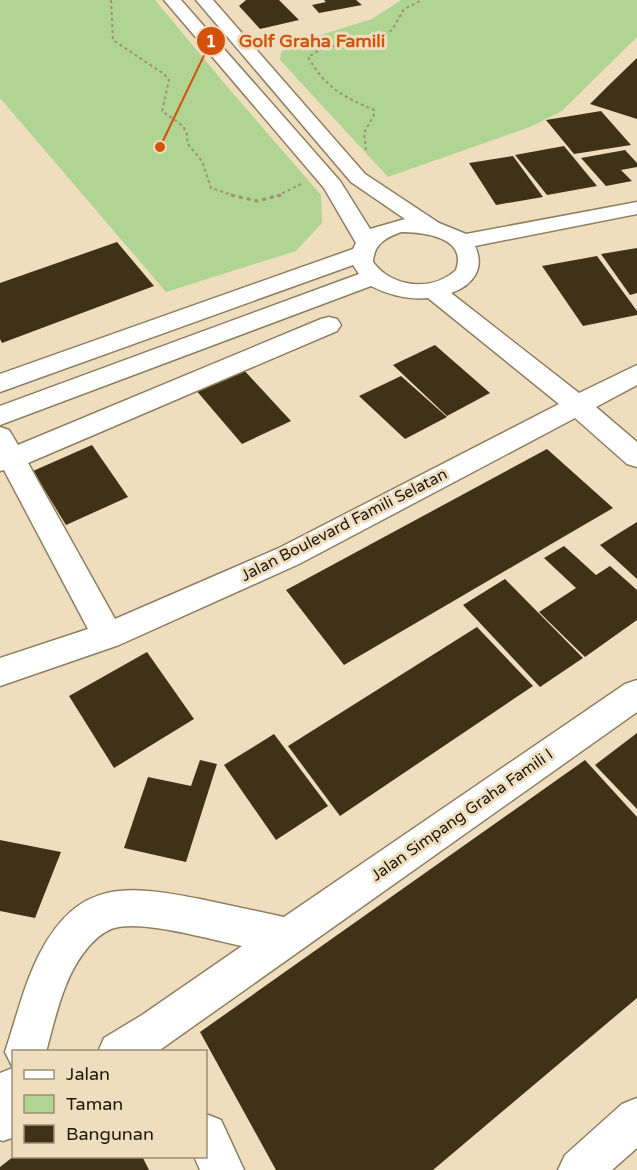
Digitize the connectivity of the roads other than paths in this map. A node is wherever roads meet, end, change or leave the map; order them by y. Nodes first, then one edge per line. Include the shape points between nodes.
1 (172, 0) edge
2 (204, 0) edge
3 (637, 208) edge
4 (431, 227) junction
5 (637, 229) edge
6 (364, 248) junction
7 (465, 251) junction
8 (373, 277) junction
9 (433, 290) junction
10 (329, 325) dead end
11 (637, 374) edge
12 (0, 383) edge
13 (576, 404) junction
14 (0, 416) edge
15 (3, 452) edge
16 (637, 457) edge
17 (108, 636) junction
18 (0, 672) edge
19 (637, 694) edge
20 (288, 937) junction
21 (161, 1040) edge
22 (27, 1050) edge
23 (125, 1050) edge
24 (637, 1119) edge
25 (207, 1137) edge
26 (222, 1170) edge
27 (580, 1170) edge

1 - 6 street via 333,185
2 - 4 street via 358,178
3 - 7 street
4 - 6 street via 387,229
4 - 7 street
5 - 7 street
6 - 8 street via 366,270
6 - 12 street
7 - 9 street via 467,270 460,279
8 - 9 street via 400,289
8 - 14 street
9 - 13 street
10 - 15 street
11 - 13 street, Jalan Boulevard Famili Selatan
13 - 16 street
13 - 17 street, Jalan Boulevard Famili Selatan via 290,556
15 - 17 street
17 - 18 street, Jalan Boulevard Famili Selatan
19 - 20 street, Jalan Simpang Graha Famili I
20 - 21 street, Jalan Simpang Graha Famili I
20 - 22 street via 146,906 120,907 93,917 71,937 53,966
21 - 23 street, Jalan Simpang Graha Famili I
24 - 27 street
25 - 26 street

